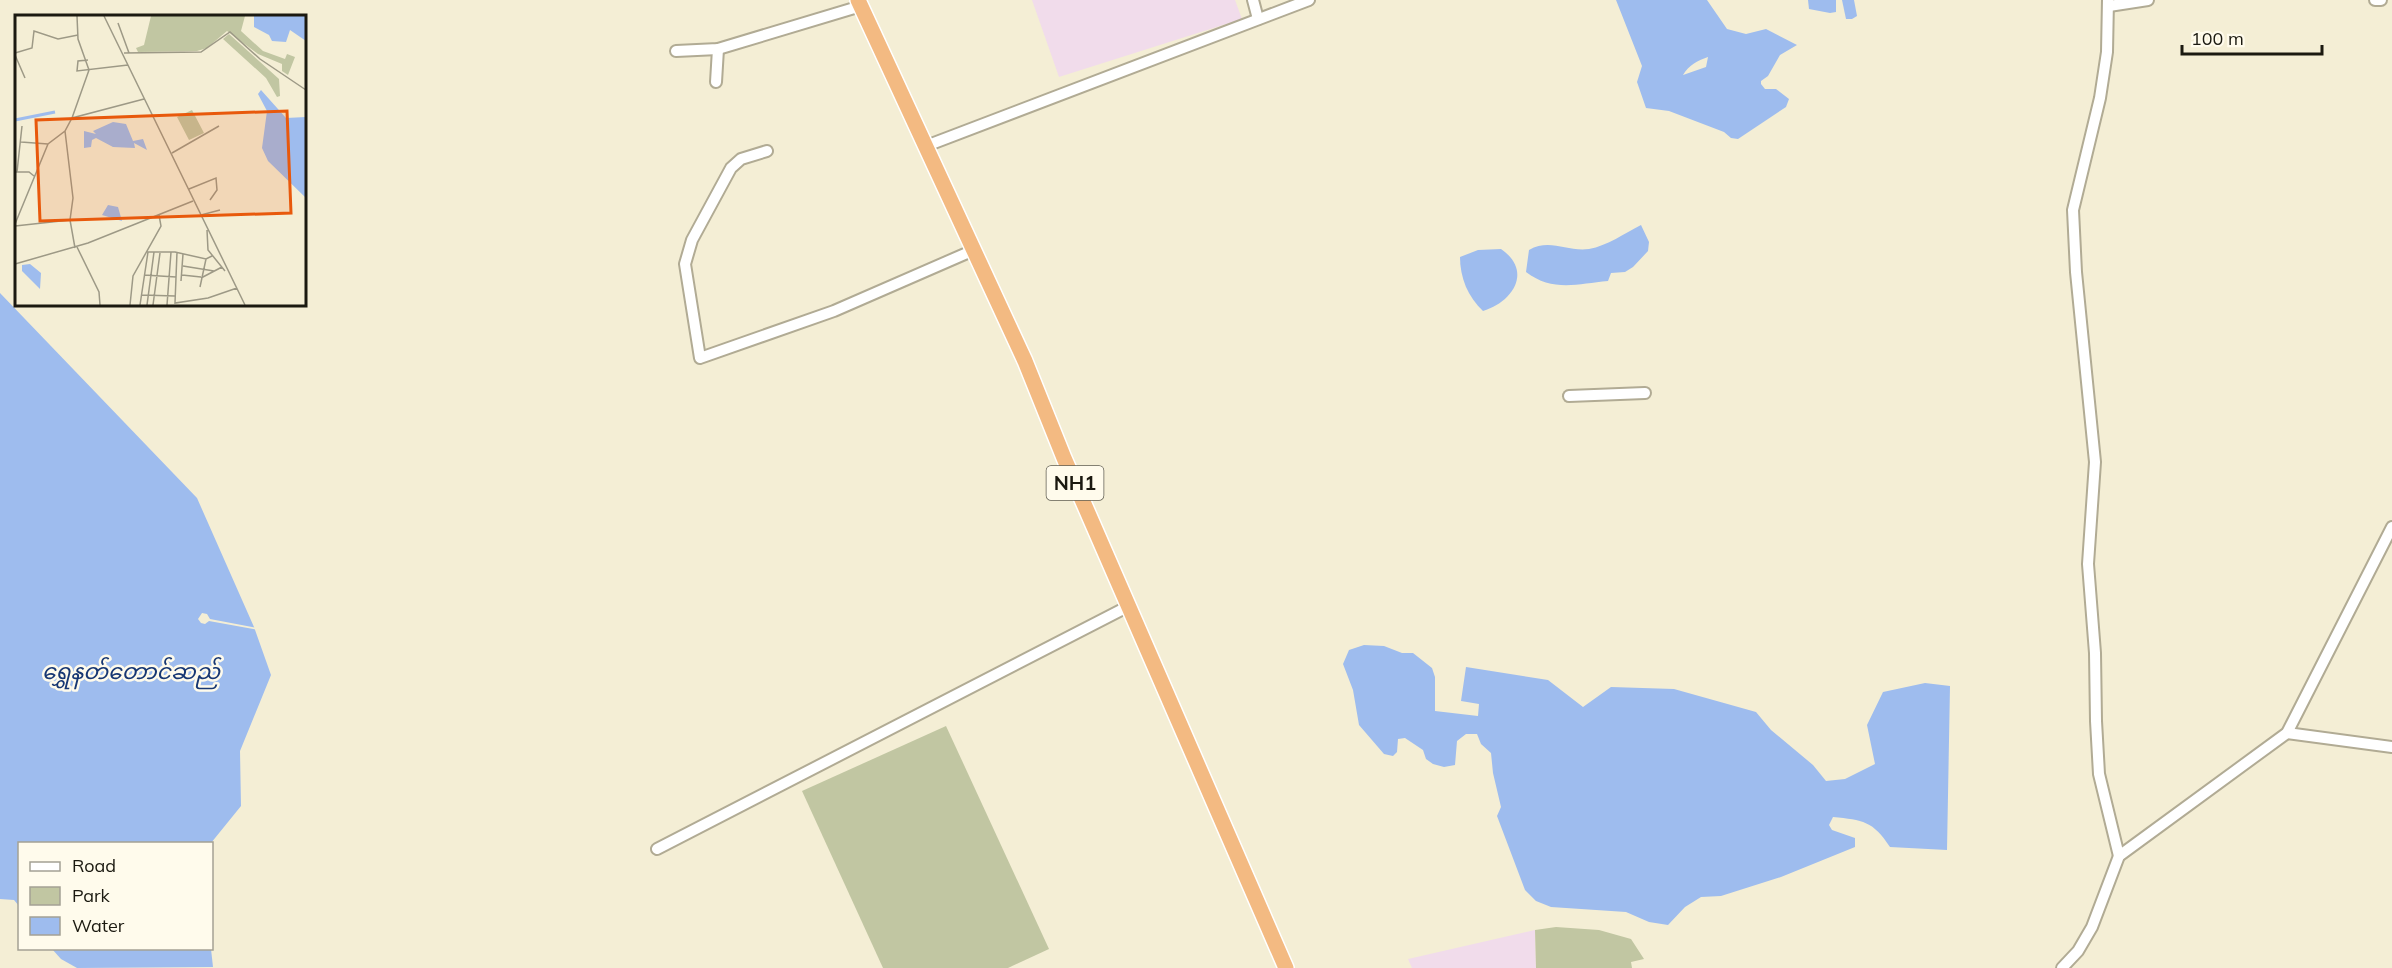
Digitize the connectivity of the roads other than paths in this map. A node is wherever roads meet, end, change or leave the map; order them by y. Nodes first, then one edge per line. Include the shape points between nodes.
1 (1253, 0) edge
2 (1309, 0) edge
3 (2148, 0) edge
4 (2375, 0) edge
5 (2381, 0) edge
6 (860, 3) edge
7 (2108, 3) edge
8 (1258, 19) junction
9 (718, 49) junction
10 (676, 51) dead end
11 (716, 82) dead end
12 (926, 146) junction
13 (767, 151) dead end
14 (974, 250) junction
15 (1645, 393) dead end
16 (1569, 396) dead end
17 (2392, 527) edge
18 (1129, 606) junction
19 (2287, 734) junction
20 (2392, 747) edge
21 (657, 849) dead end
22 (2119, 856) junction
23 (1287, 968) edge
24 (2062, 968) edge

1 - 8 street
2 - 8 street
3 - 7 street
4 - 5 street
6 - 9 street
6 - 12 highway, NH1
7 - 22 street via 2107,52 2100,98 2073,210 2095,462 2088,564 2099,774
8 - 12 street
9 - 10 street
9 - 11 street
12 - 14 highway, NH1
13 - 14 street via 741,159 731,168 692,240 685,264 700,358 834,311
14 - 18 highway, NH1
15 - 16 street
17 - 19 street
18 - 21 street
18 - 23 highway, NH1
19 - 20 street
19 - 22 street
22 - 24 street via 2092,927

